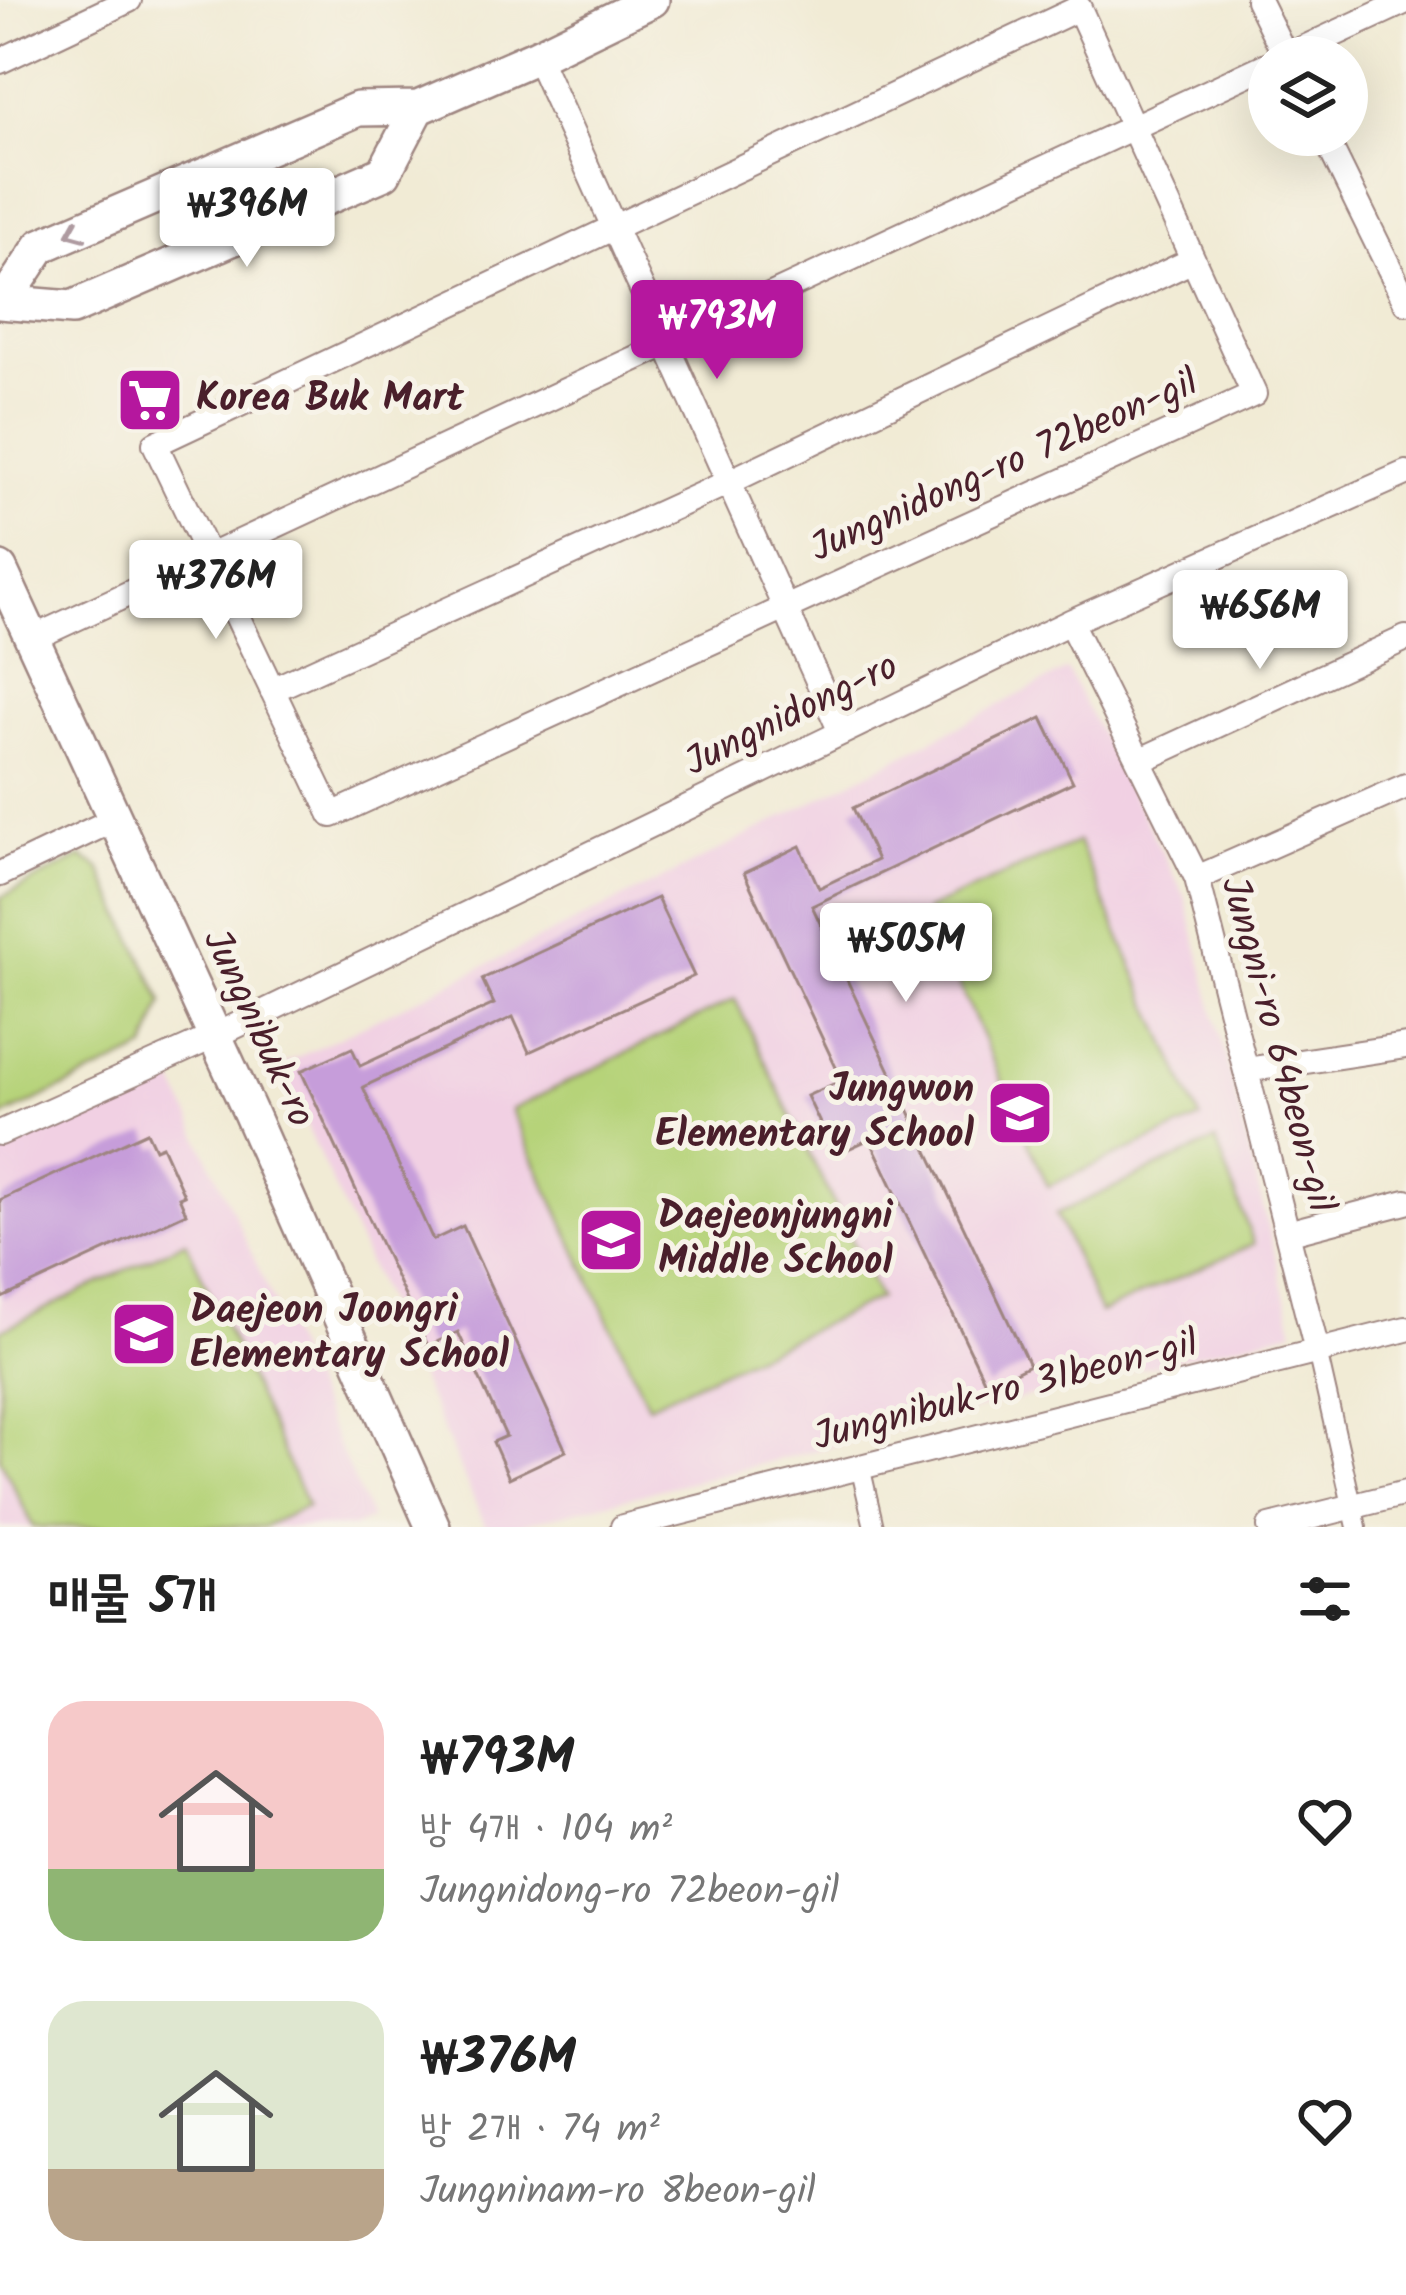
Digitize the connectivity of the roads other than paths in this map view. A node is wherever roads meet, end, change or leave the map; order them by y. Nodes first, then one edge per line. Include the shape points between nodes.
1 (129, 0) edge
2 (652, 0) edge
3 (1258, 0) edge
4 (1406, 1) edge
5 (1276, 36) edge
6 (1331, 36) edge
7 (537, 56) junction
8 (0, 62) edge
9 (1248, 74) edge
10 (418, 108) junction
11 (1133, 128) junction
12 (1334, 156) edge
13 (614, 226) junction
14 (1193, 260) junction
15 (3, 301) edge
16 (1406, 302) edge
17 (667, 344) junction
18 (1406, 473) edge
19 (729, 482) junction
20 (209, 557) junction
21 (0, 569) edge
22 (784, 606) junction
23 (1070, 622) junction
24 (1406, 638) edge
25 (31, 639) junction
26 (272, 690) junction
27 (841, 732) junction
28 (1139, 760) junction
29 (1406, 786) edge
30 (113, 820) junction
31 (0, 874) edge
32 (1197, 878) junction
33 (215, 1036) junction
34 (1406, 1046) edge
35 (1246, 1070) junction
36 (0, 1133) edge
37 (1406, 1202) edge
38 (1287, 1233) junction
39 (1406, 1329) edge
40 (1317, 1351) junction
41 (860, 1466) junction
42 (1406, 1492) edge
43 (1354, 1517) edge
44 (433, 1527) edge
45 (623, 1527) edge
46 (874, 1527) edge
47 (1270, 1527) edge

1 - 8 street
2 - 7 main road
3 - 5 street
4 - 6 street
7 - 10 main road
7 - 13 street, Jungnidong-ro 72beon-gil
9 - 11 street
10 -> 15 main road via 358,109 41,246
10 - 15 main road via 384,173 72,308
11 - 13 street via 1079,8
11 - 14 street
11 - 17 street
12 - 16 street
13 - 17 street, Jungnidong-ro 72beon-gil
13 - 20 street via 155,443
14 - 19 street
14 - 22 street, Jungnidong-ro 72beon-gil via 1254,394
17 - 19 street, Jungnidong-ro 72beon-gil
17 - 20 street
18 - 23 street, Jungnidong-ro
19 - 22 street, Jungnidong-ro 72beon-gil
19 - 26 street
20 - 25 street
20 - 26 street
21 - 25 main road, Jungnibuk-ro
22 - 26 street, Jungnidong-ro 72beon-gil via 332,815
22 - 27 street, Jungnidong-ro 72beon-gil
23 - 27 street, Jungnidong-ro
23 - 28 street, Jungni-ro 64beon-gil
24 - 28 street
25 - 30 main road, Jungnibuk-ro
27 - 33 street, Jungnidong-ro
28 - 32 street, Jungni-ro 64beon-gil
29 - 32 street
30 - 31 street
30 - 33 main road, Jungnibuk-ro
32 - 35 street, Jungni-ro 64beon-gil
33 - 36 street, Jungnidong-ro
33 - 44 main road, Jungnibuk-ro
34 - 35 street
35 - 38 street, Jungni-ro 64beon-gil
37 - 38 street
38 - 40 street, Jungni-ro 64beon-gil
39 - 40 street, Jungnibuk-ro 31beon-gil
40 - 41 street, Jungnibuk-ro 31beon-gil
40 - 43 street, Jungni-ro 64beon-gil
41 - 45 street, Jungnibuk-ro 31beon-gil
41 - 46 street
42 - 43 street
43 - 47 street

